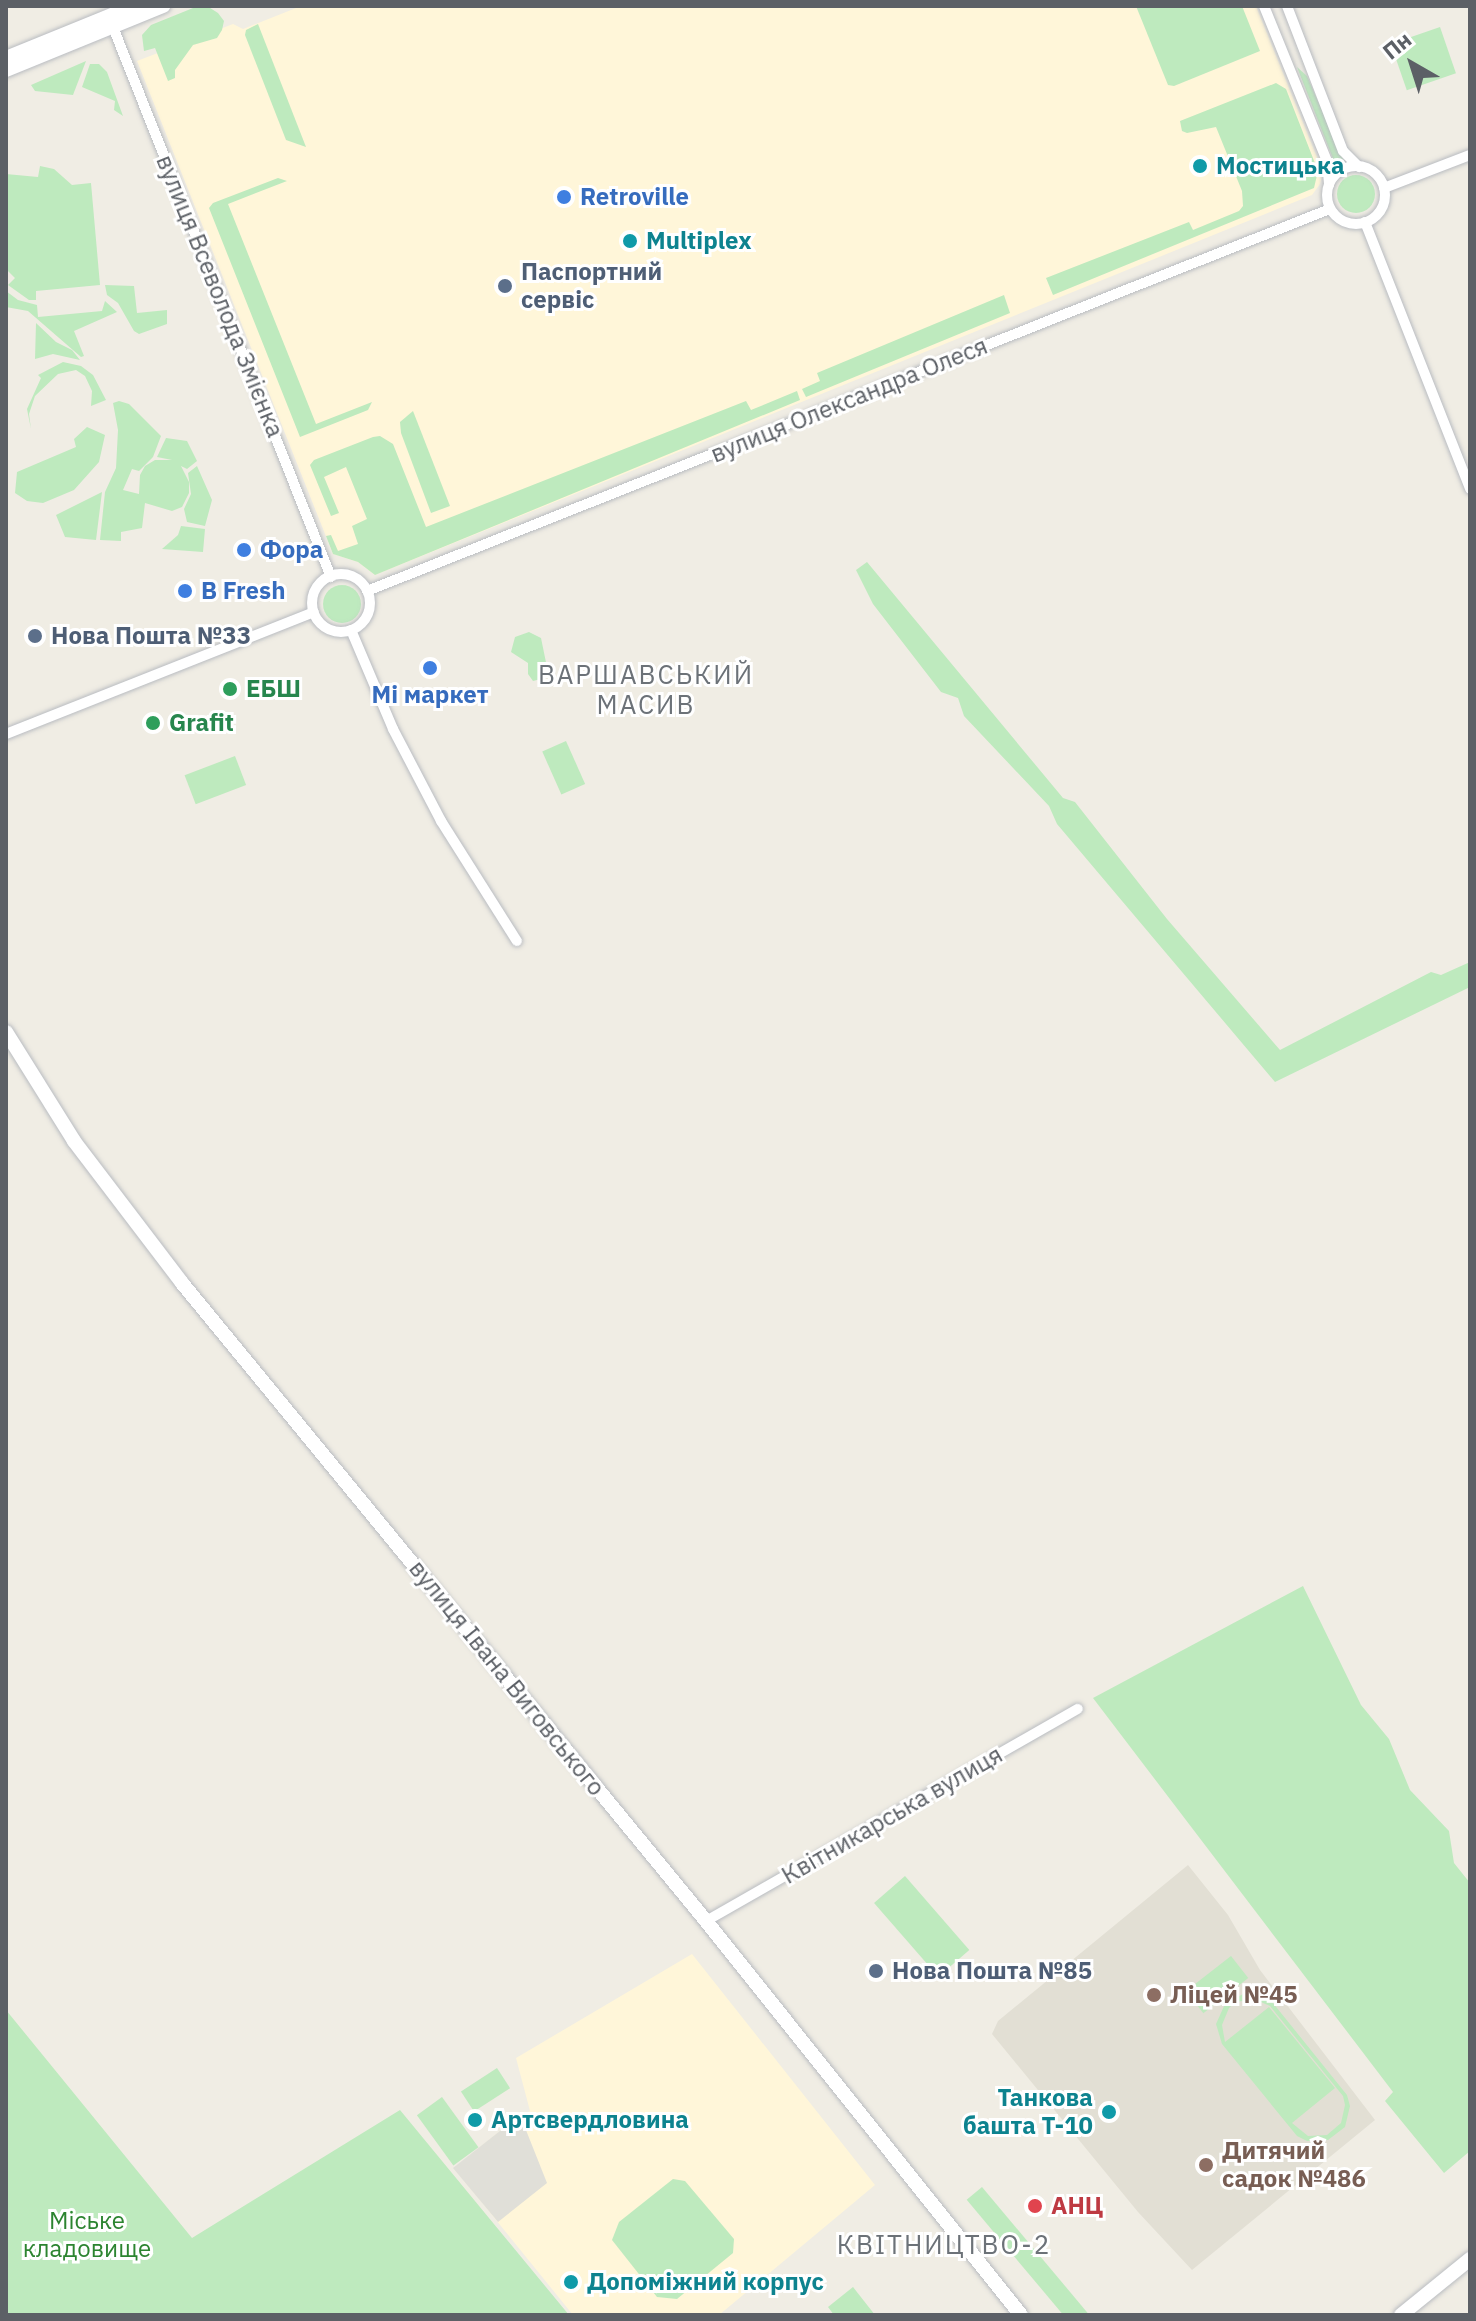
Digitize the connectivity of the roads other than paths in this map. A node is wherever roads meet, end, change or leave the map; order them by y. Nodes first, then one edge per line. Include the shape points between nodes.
1 (134, 6) edge
2 (163, 6) edge
3 (1264, 6) edge
4 (1287, 6) edge
5 (111, 21) junction
6 (6, 58) edge
7 (6, 70) edge
8 (1470, 155) edge
9 (1359, 167) junction
10 (1329, 185) junction
11 (1384, 188) junction
12 (1330, 209) junction
13 (1365, 222) junction
14 (1470, 489) edge
15 (331, 577) junction
16 (367, 591) junction
17 (314, 612) junction
18 (351, 630) junction
19 (6, 734) edge
20 (517, 941) dead end
21 (6, 1032) edge
22 (1078, 1709) dead end
23 (706, 1921) junction
24 (1470, 2259) edge
25 (1021, 2315) edge
26 (1401, 2315) edge

1 - 5 main road
2 - 5 main road
3 - 10 street via 1327,161
4 - 9 street via 1343,151
5 - 6 main road
5 - 7 main road
5 - 15 street, вулиця Всеволода Змієнка
8 - 11 street
9 - 10 street via 1343,169
9 - 11 street via 1374,173
10 - 12 street
11 - 13 street via 1382,208
12 - 13 street via 1348,223
12 - 16 street, вулиця Олександра Олеся
13 - 14 street
15 - 16 street via 352,577
15 - 17 street via 314,593
16 - 18 street via 367,616
17 - 18 street via 327,629
17 - 19 street
18 - 20 street via 393,729 441,821
21 - 23 main road, вулиця Івана Виговського via 74,1141 182,1283
22 - 23 street, Квітникарська вулиця
23 - 25 main road, вулиця Івана Виговського
24 - 26 main road

